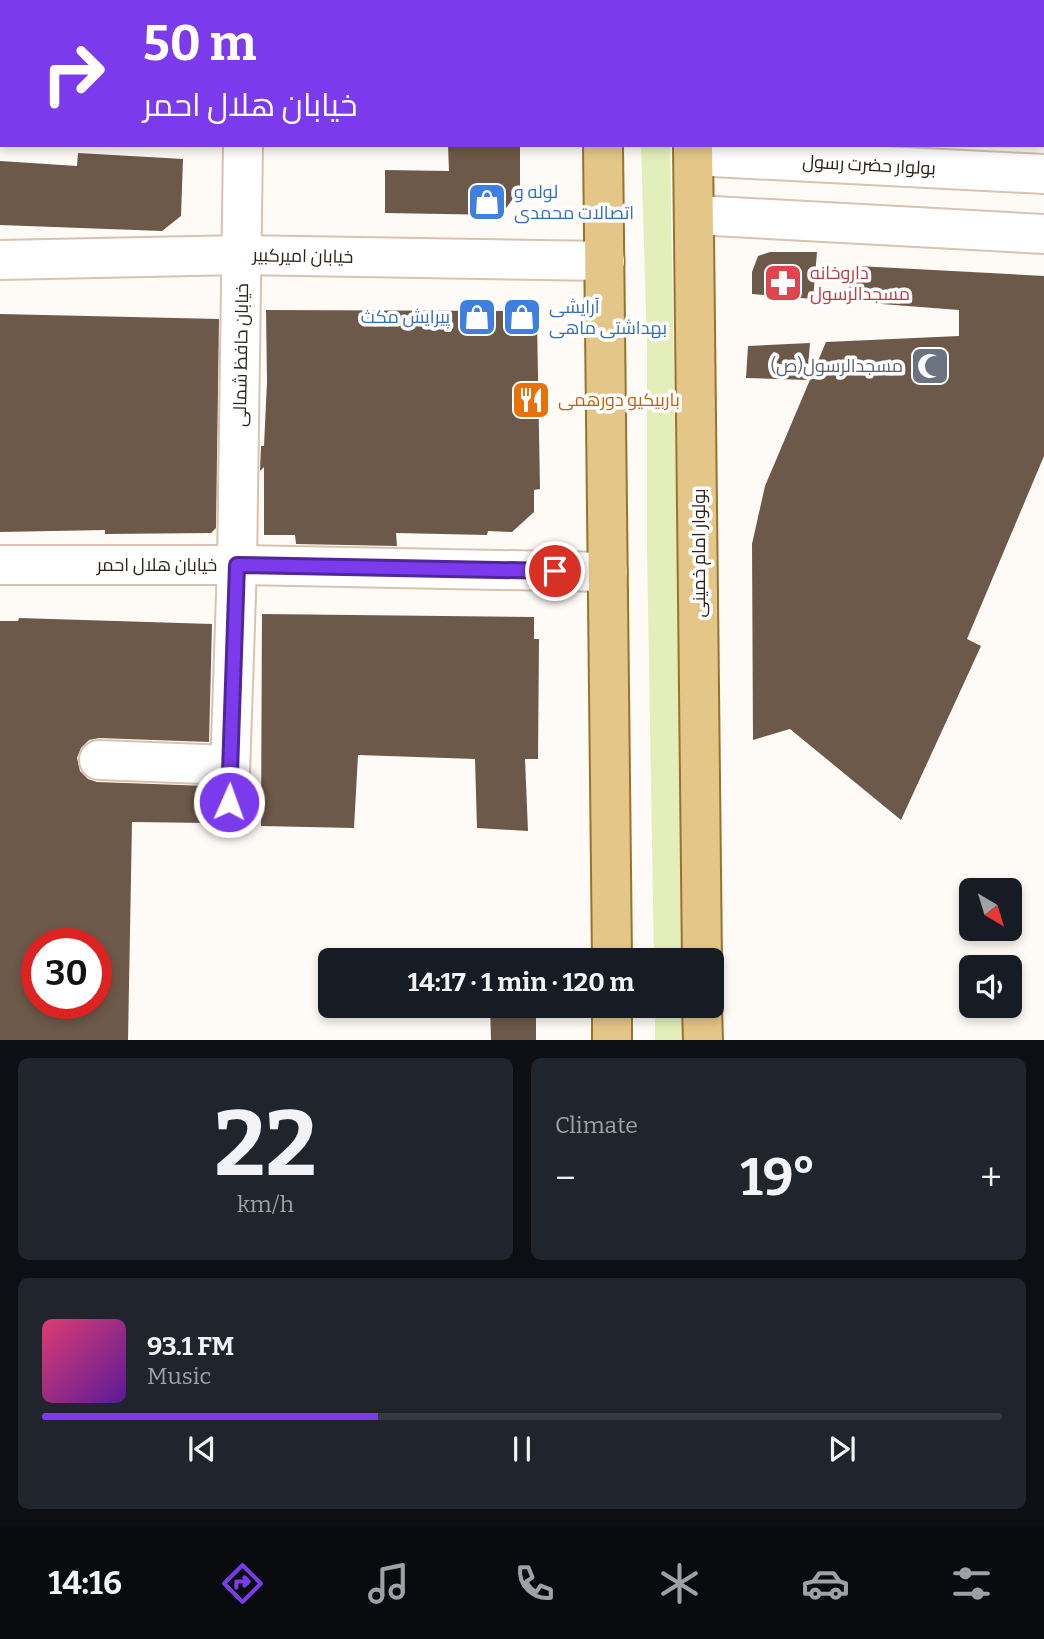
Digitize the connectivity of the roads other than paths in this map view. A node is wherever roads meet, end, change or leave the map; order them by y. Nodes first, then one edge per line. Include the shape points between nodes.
1 (243, 147) edge
2 (603, 147) edge
3 (694, 151) edge
4 (752, 160) junction
5 (1044, 174) edge
6 (696, 215) junction
7 (747, 219) junction
8 (1044, 234) edge
9 (242, 255) junction
10 (0, 260) edge
11 (605, 261) junction
12 (0, 565) edge
13 (237, 565) junction
14 (608, 572) junction
15 (99, 760) dead end
16 (612, 948) edge
17 (702, 948) edge
18 (612, 1018) edge
19 (702, 1018) edge
20 (612, 1040) edge
21 (703, 1040) edge

1 - 9 street, خیابان حافظ شمالی
2 - 11 main road
3 - 4 street, بولوار حضرت رسول
3 - 6 main road, بولوار امام خمینی
4 - 5 street, بولوار حضرت رسول
4 - 7 street
6 - 7 street
6 - 17 main road, بولوار امام خمینی
7 - 8 street
9 - 10 street, خیابان امیرکبیر
9 - 11 street, خیابان امیرکبیر
9 - 13 street, خیابان حافظ شمالی
11 - 14 main road
12 - 13 street, خیابان هلال احمر
13 - 14 street, خیابان هلال احمر
13 - 15 street, خیابان حافظ شمالی via 229,784
14 - 16 main road
18 - 20 main road
19 - 21 main road

